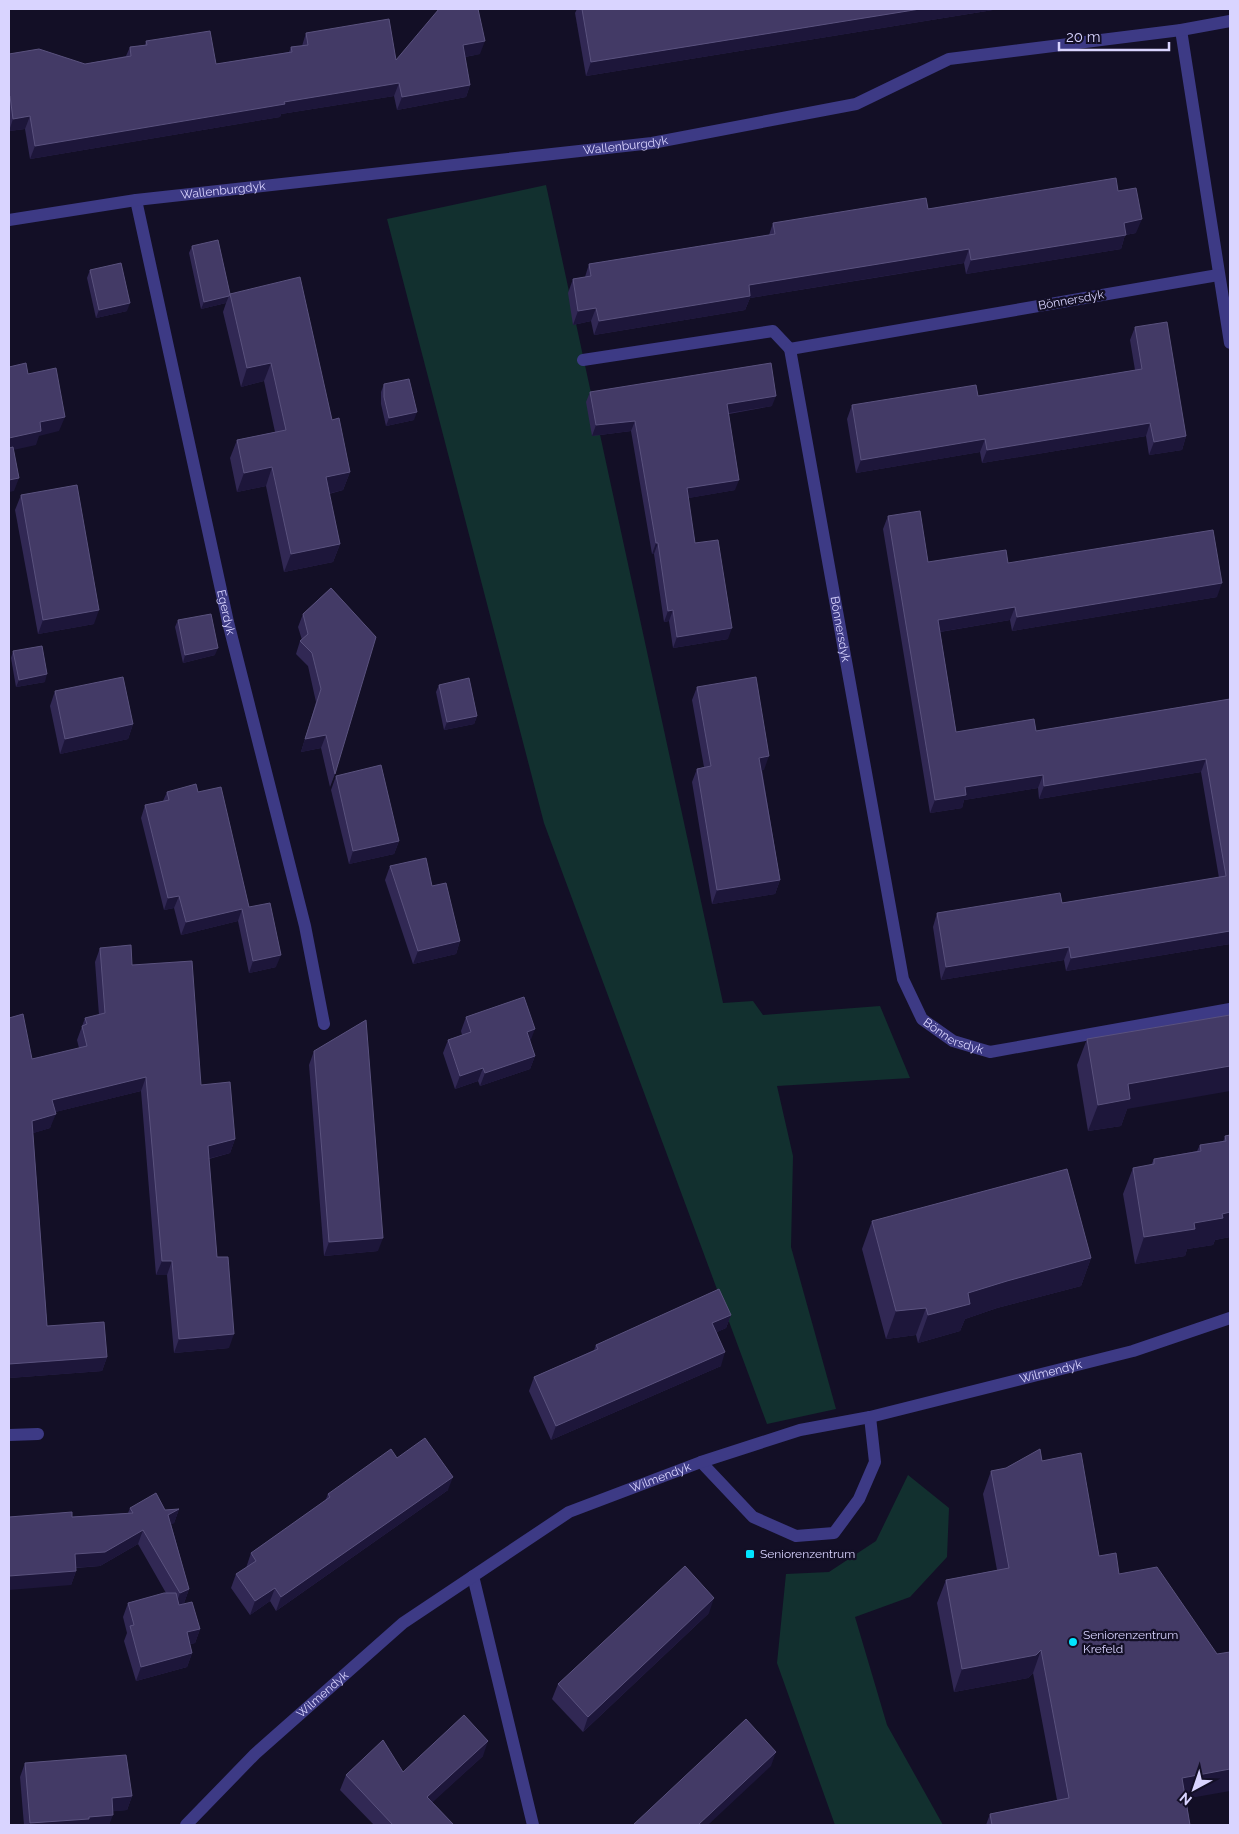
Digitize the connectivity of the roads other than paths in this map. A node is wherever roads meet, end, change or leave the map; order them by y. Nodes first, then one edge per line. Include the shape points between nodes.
1 (1230, 21) edge
2 (1181, 30) junction
3 (136, 200) junction
4 (9, 220) edge
5 (1218, 275) junction
6 (1230, 343) edge
7 (790, 349) junction
8 (583, 360) dead end
9 (1230, 1009) edge
10 (324, 1024) dead end
11 (1230, 1318) edge
12 (870, 1417) junction
13 (38, 1434) dead end
14 (9, 1435) edge
15 (700, 1462) junction
16 (473, 1576) junction
17 (186, 1825) edge
18 (534, 1825) edge

1 - 2 street, Wallenburgdyk
2 - 3 street, Wallenburgdyk via 949,59 856,104 652,142
2 - 5 street
3 - 4 street, Wallenburgdyk
3 - 10 street, Egerdyk via 228,622 305,926
5 - 6 street
5 - 7 street, Bönnersdyk
7 - 8 street via 773,331
7 - 9 street, Bönnersdyk via 903,979 922,1018 953,1041 990,1052
11 - 12 street, Wilmendyk via 1133,1351
12 - 15 street, Wilmendyk via 800,1430
12 - 15 street via 875,1462 859,1499 834,1533 796,1536 754,1517
13 - 14 street
15 - 16 street, Wilmendyk via 569,1512
16 - 17 street, Wilmendyk via 396,1630 254,1754
16 - 18 street

